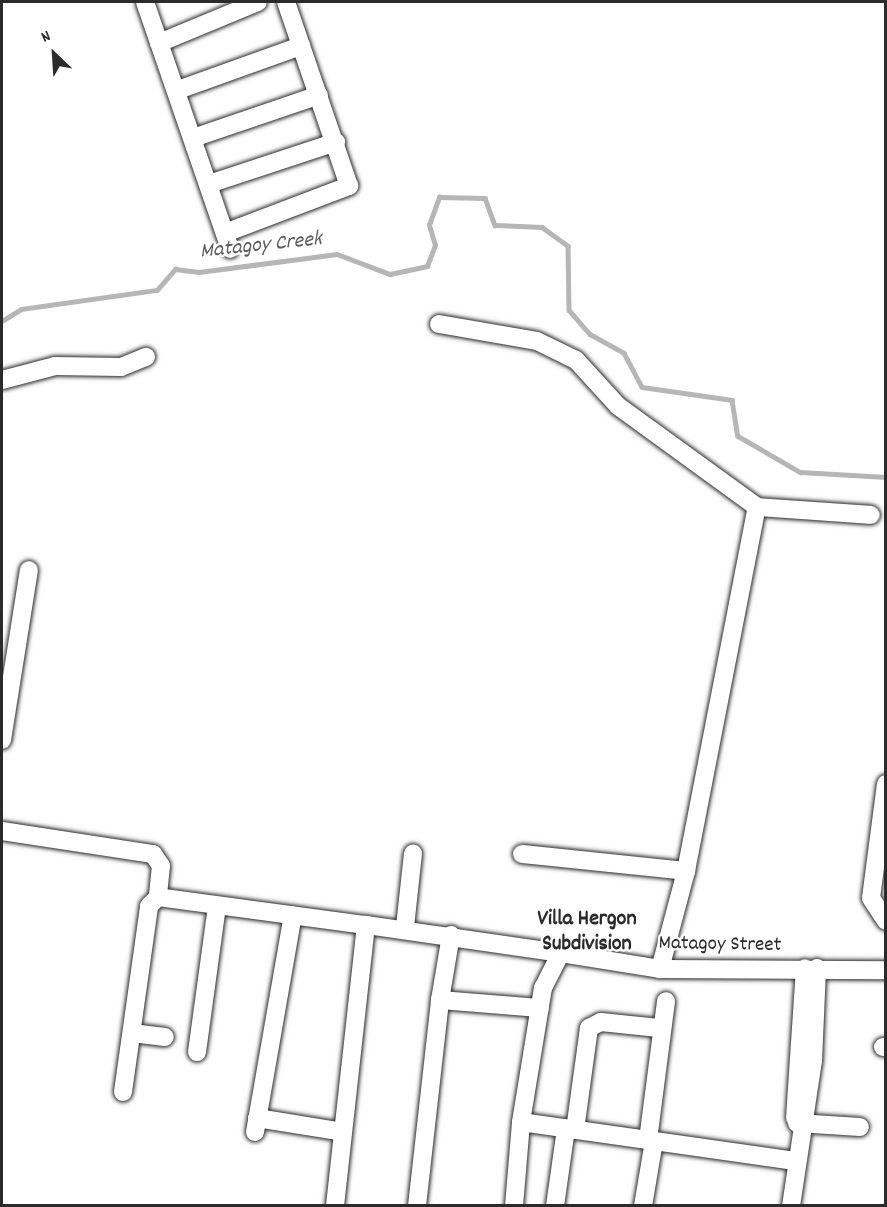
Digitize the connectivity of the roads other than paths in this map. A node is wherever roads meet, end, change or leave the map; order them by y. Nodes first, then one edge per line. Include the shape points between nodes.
1 (145, 2) edge
2 (258, 2) edge
3 (286, 2) edge
4 (159, 43) junction
5 (301, 46) junction
6 (178, 90) junction
7 (319, 95) junction
8 (193, 138) junction
9 (336, 142) junction
10 (209, 184) junction
11 (439, 324) dead end
12 (146, 357) dead end
13 (2, 380) edge
14 (757, 507) junction
15 (872, 515) dead end
16 (29, 570) dead end
17 (2, 740) edge
18 (885, 784) edge
19 (2, 831) edge
20 (413, 853) dead end
21 (522, 854) dead end
22 (686, 871) junction
23 (158, 897) junction
24 (217, 906) junction
25 (293, 915) junction
26 (885, 921) edge
27 (366, 925) junction
28 (405, 927) junction
29 (451, 935) junction
30 (561, 953) junction
31 (811, 968) junction
32 (660, 969) junction
33 (885, 970) edge
34 (440, 1000) junction
35 (666, 1001) dead end
36 (540, 1008) junction
37 (659, 1028) junction
38 (132, 1033) junction
39 (165, 1037) dead end
40 (196, 1052) dead end
41 (123, 1092) dead end
42 (521, 1122) junction
43 (800, 1123) junction
44 (860, 1127) dead end
45 (570, 1129) junction
46 (343, 1132) junction
47 (651, 1141) junction
48 (796, 1155) junction
49 (335, 1206) edge
50 (417, 1206) edge
51 (514, 1206) edge
52 (555, 1206) edge
53 (643, 1206) edge
54 (791, 1206) edge

1 - 4 street
2 - 4 street
3 - 5 street
4 - 6 street
5 - 6 street
5 - 7 street
6 - 8 street
7 - 8 street
7 - 9 street
8 - 10 street
9 - 10 street
9 - 10 street via 349,179 345,191 227,241
11 - 14 street via 525,338 576,360 618,406
12 - 13 street via 121,366 55,366
14 - 15 street
14 - 22 street
16 - 17 street
18 - 26 street via 871,898
19 - 23 street via 153,854 161,866
20 - 28 street
21 - 22 street
22 - 32 street
23 - 24 street, Matagoy Street
23 - 38 street via 149,906
24 - 25 street, Matagoy Street
24 - 40 street
25 - 27 street, Matagoy Street
25 - 46 street via 256,1125
27 - 28 street, Matagoy Street
27 - 46 street
28 - 29 street, Matagoy Street
29 - 30 street, Matagoy Street
29 - 34 street
30 - 32 street, Matagoy Street
30 - 36 street via 548,974
31 - 32 street, Matagoy Street
31 - 33 street, Matagoy Street
31 - 43 street
34 - 36 street
34 - 50 street
35 - 37 street
36 - 42 street
37 - 45 street via 601,1022 589,1028
37 - 47 street
38 - 39 street
38 - 41 street
42 - 45 street
42 - 51 street
43 - 44 street
43 - 48 street
45 - 47 street
45 - 52 street
46 - 49 street
47 - 48 street
47 - 53 street
48 - 54 street

